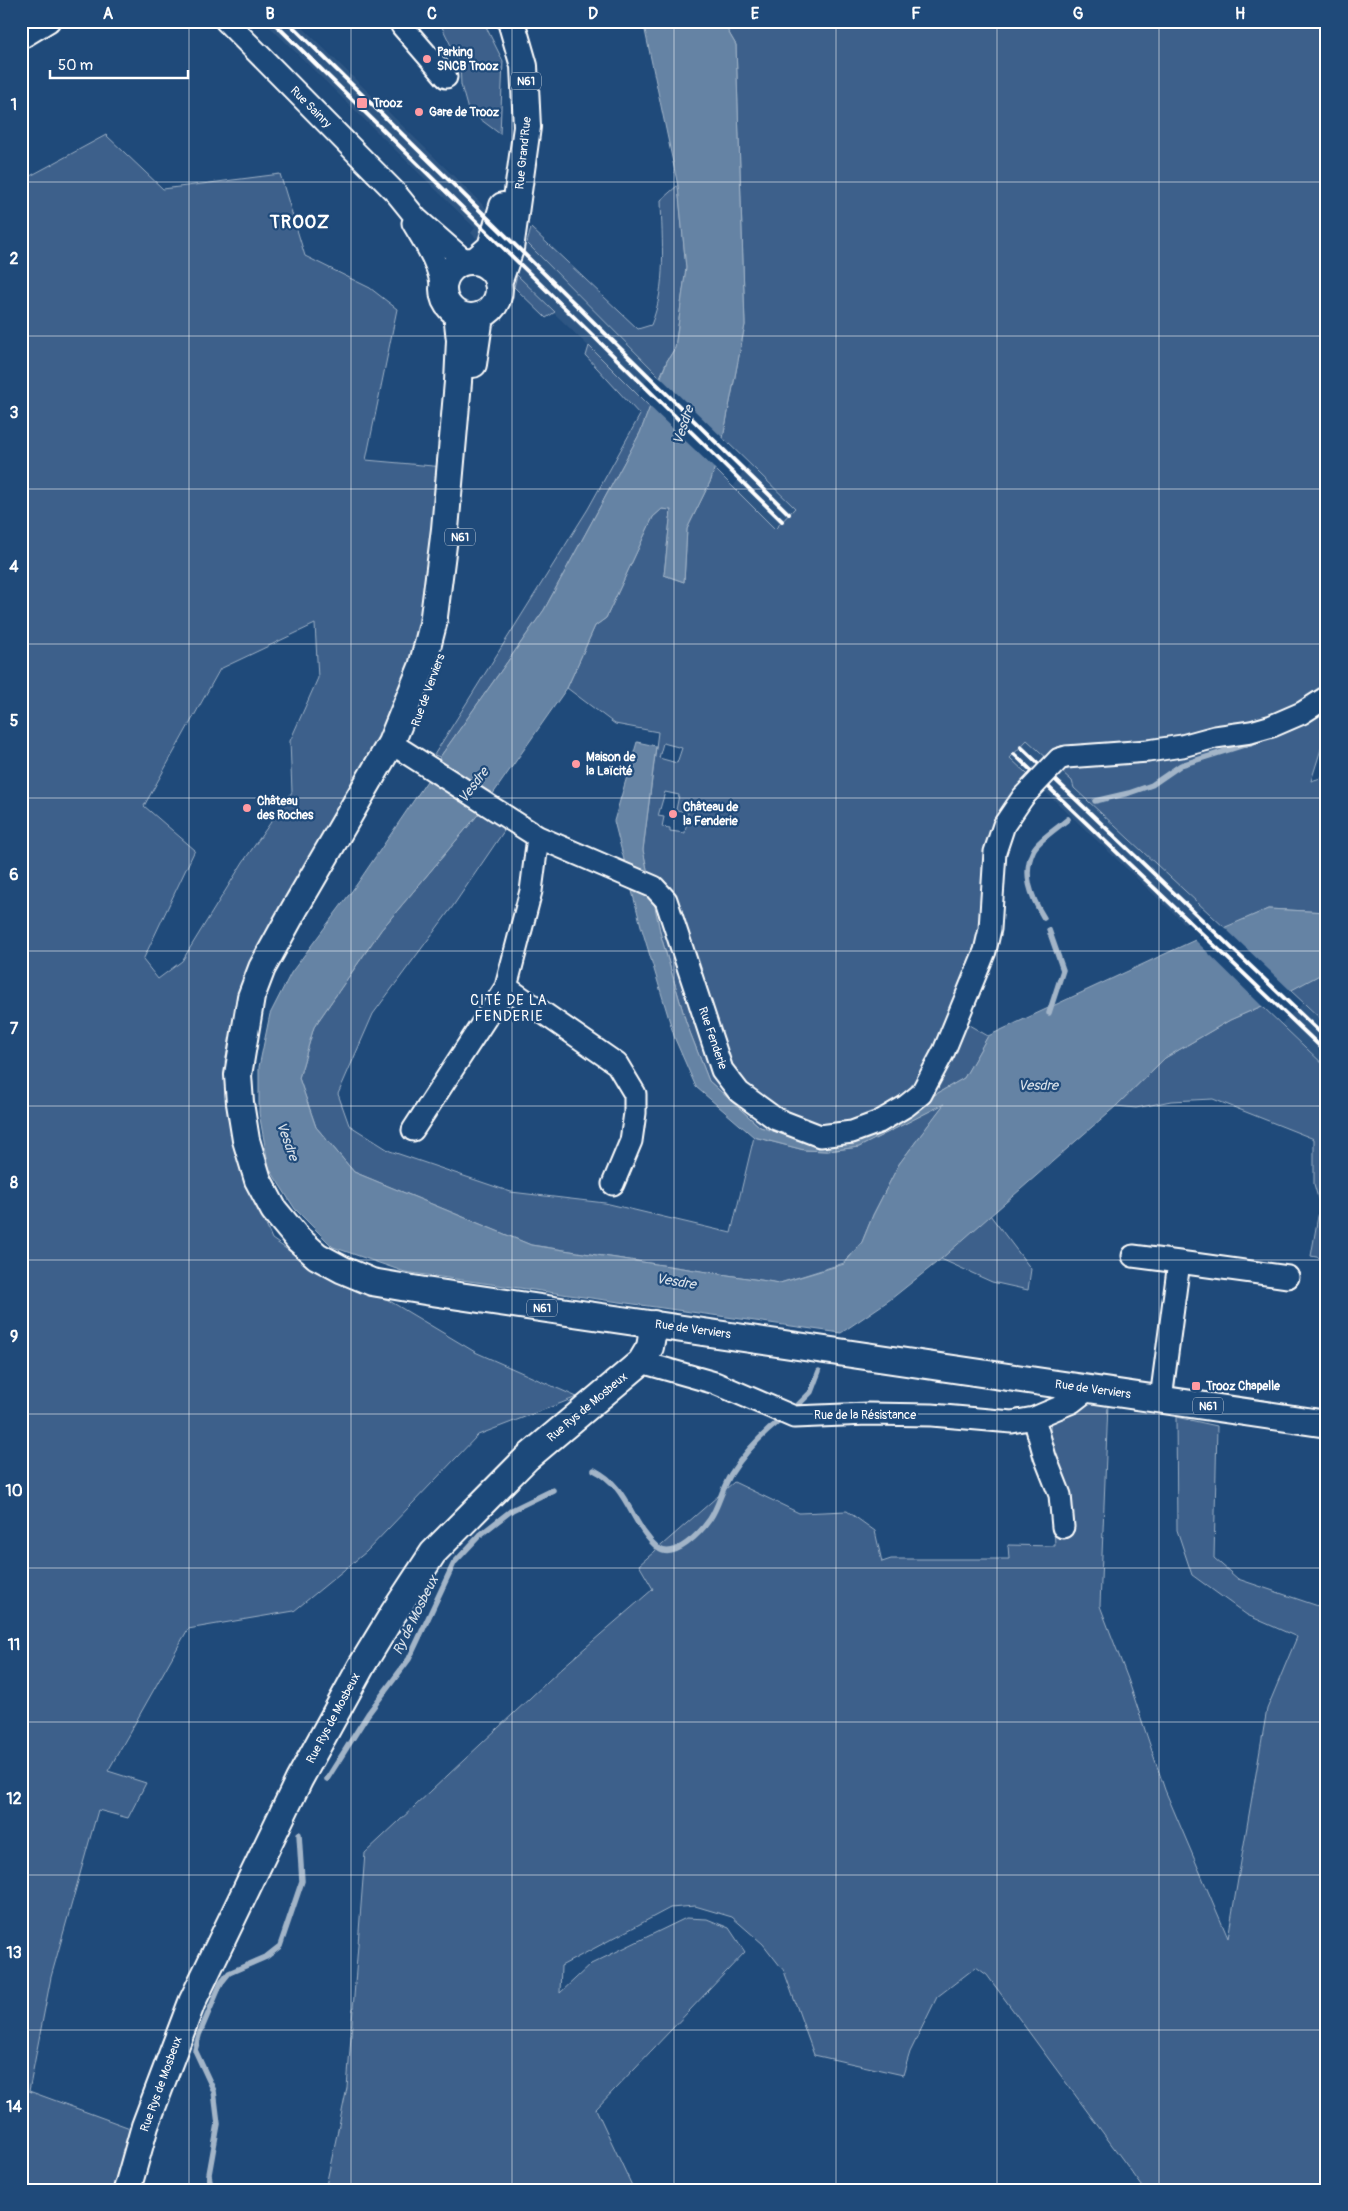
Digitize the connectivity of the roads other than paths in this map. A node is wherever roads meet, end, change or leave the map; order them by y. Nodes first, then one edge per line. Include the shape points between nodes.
1 (49, 21) edge
2 (226, 21) edge
3 (403, 21) edge
4 (496, 21) edge
5 (511, 21) edge
6 (21, 38) edge
7 (446, 77) dead end
8 (396, 192) junction
9 (470, 261) junction
10 (498, 283) junction
11 (442, 290) junction
12 (469, 315) junction
13 (1327, 697) edge
14 (398, 747) junction
15 (538, 837) junction
16 (506, 987) junction
17 (413, 1130) dead end
18 (613, 1184) dead end
19 (1133, 1256) dead end
20 (1179, 1262) junction
21 (1288, 1277) dead end
22 (654, 1324) junction
23 (641, 1362) junction
24 (1090, 1388) junction
25 (1162, 1399) junction
26 (1034, 1418) junction
27 (1327, 1424) edge
28 (1062, 1527) dead end
29 (127, 2190) edge

1 - 6 street
2 - 8 street, Rue Sainry
3 - 7 street via 402,26
4 - 9 main road, Rue Grand'Rue / N61 via 508,56 514,118 501,215 491,247
5 - 10 main road, Rue Grand'Rue / N61 via 524,66 527,127 510,249
8 - 9 street, Rue Sainry via 418,219
8 - 11 street, Rue Sainry via 432,256 441,276
9 - 10 main road via 485,265
9 - 11 main road, Rue Grand'Rue / N61 via 455,265 448,272
10 - 12 main road, Rue Grand'Rue / N61 via 495,303 486,313
11 - 12 main road via 450,308
12 - 14 main road, Rue de Verviers / N61 via 471,384 452,612 435,676
13 - 15 street, Rue Fenderie, bridge via 1287,720 1251,732 1148,751 1059,759 1023,797 1004,825 995,852 990,929 985,951 944,1051 921,1094 879,1122 852,1132 820,1136 795,1128 776,1119 738,1092 722,1070 666,900 654,887
14 - 15 street, Rue Fenderie
14 - 22 main road, Rue de Verviers / N61 via 280,958 248,1024 238,1075 246,1140 258,1180 274,1210 298,1239 317,1256 372,1282
15 - 16 street via 531,891
16 - 17 street
16 - 18 street via 617,1064 635,1094 631,1141
19 - 20 street
20 - 21 street
20 - 25 street
22 - 23 main road, Rue Rys de Mosbeux via 650,1347
22 - 24 main road, Rue de Verviers / N61
23 - 26 street, Rue de la Résistance via 715,1383 789,1415 914,1415 1012,1422
23 - 29 main road, Rue Rys de Mosbeux via 527,1458 433,1553 393,1614 300,1780 192,2002 145,2126
24 - 25 main road, Rue de Verviers / N61
24 - 26 street, Rue de la Résistance via 1072,1402
25 - 27 main road, Rue de Verviers / N61
26 - 28 street via 1044,1457 1060,1495

